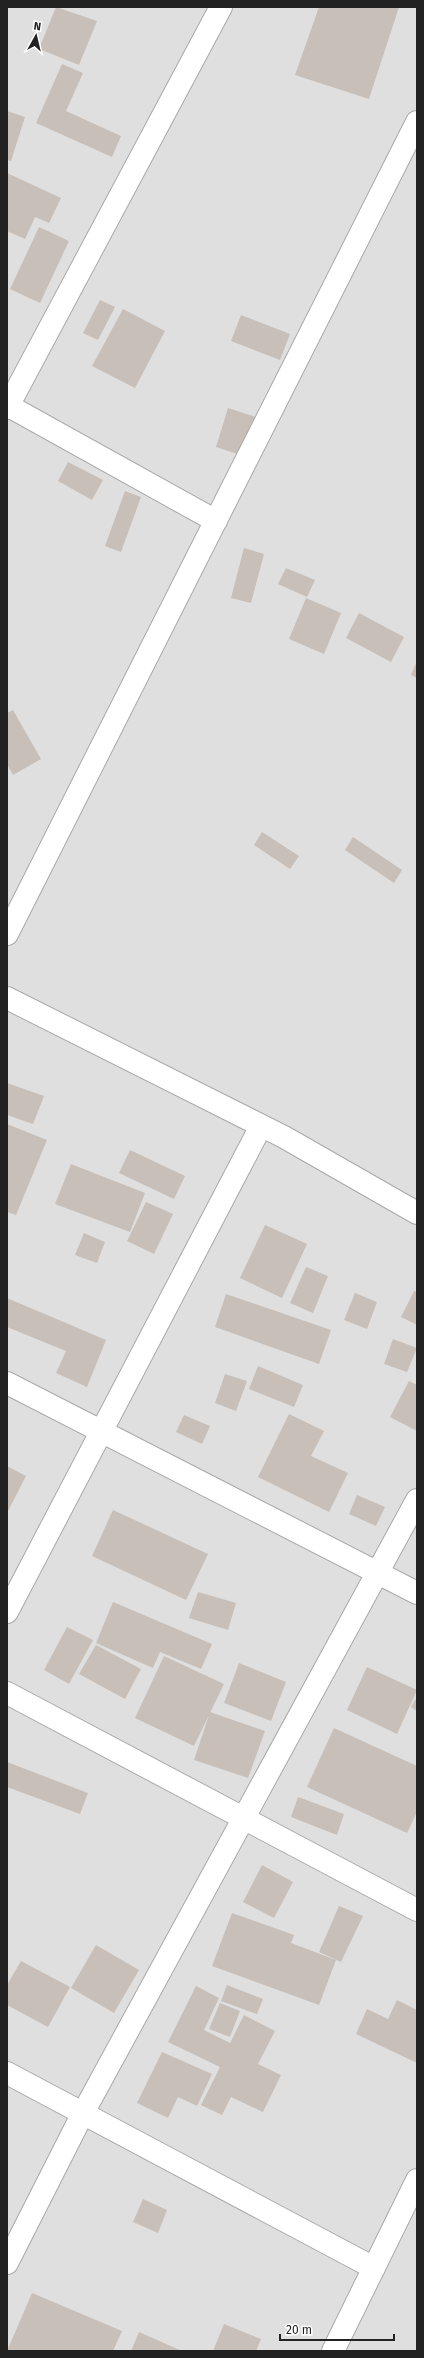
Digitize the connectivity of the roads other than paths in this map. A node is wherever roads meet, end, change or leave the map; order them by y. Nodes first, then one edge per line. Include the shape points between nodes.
1 (221, 7) edge
2 (417, 122) edge
3 (7, 406) edge
4 (216, 521) junction
5 (7, 934) edge
6 (7, 998) edge
7 (261, 1126) junction
8 (417, 1213) edge
9 (7, 1383) edge
10 (102, 1431) junction
11 (417, 1500) edge
12 (378, 1572) junction
13 (417, 1593) edge
14 (7, 1612) edge
15 (7, 1693) edge
16 (243, 1818) junction
17 (417, 1910) edge
18 (7, 2073) edge
19 (82, 2113) junction
20 (417, 2180) edge
21 (7, 2263) edge
22 (374, 2268) junction
23 (333, 2351) edge

1 - 3 street
2 - 4 street
3 - 4 street
4 - 5 street
6 - 7 street
7 - 8 street
7 - 10 street
9 - 10 street
10 - 12 street
10 - 14 street
11 - 12 street
12 - 13 street
12 - 16 street
15 - 16 street
16 - 17 street
16 - 19 street
18 - 19 street
19 - 21 street
19 - 22 street
20 - 22 street
22 - 23 street

